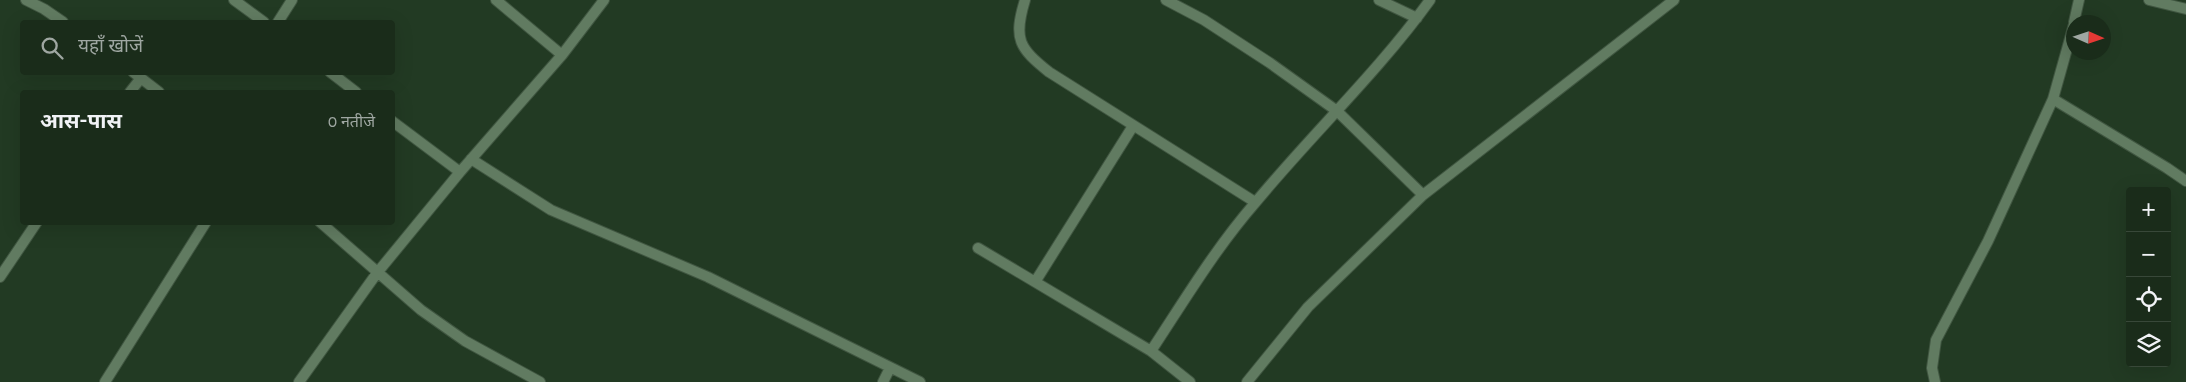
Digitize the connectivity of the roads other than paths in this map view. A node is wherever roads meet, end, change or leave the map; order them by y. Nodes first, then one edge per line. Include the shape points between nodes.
1 (26, 0) edge
2 (234, 0) edge
3 (292, 0) edge
4 (496, 0) edge
5 (604, 0) edge
6 (1025, 0) edge
7 (1166, 0) edge
8 (1379, 0) edge
9 (1430, 0) edge
10 (1674, 0) edge
11 (2079, 0) edge
12 (2149, 0) edge
13 (2186, 9) edge
14 (2076, 15) edge
15 (1417, 18) junction
16 (59, 20) edge
17 (261, 20) edge
18 (279, 20) edge
19 (2066, 52) edge
20 (562, 56) junction
21 (137, 75) edge
22 (334, 75) edge
23 (131, 90) edge
24 (156, 90) edge
25 (353, 90) edge
26 (2053, 99) junction
27 (1337, 111) junction
28 (395, 122) edge
29 (1133, 126) junction
30 (471, 159) junction
31 (460, 172) junction
32 (2186, 181) edge
33 (1423, 195) junction
34 (1255, 202) junction
35 (35, 225) edge
36 (204, 225) edge
37 (323, 225) edge
38 (978, 248) dead end
39 (378, 273) junction
40 (0, 277) edge
41 (1035, 282) junction
42 (1151, 352) junction
43 (890, 368) junction
44 (105, 382) edge
45 (299, 382) edge
46 (540, 382) edge
47 (883, 382) edge
48 (920, 382) edge
49 (1190, 382) edge
50 (1247, 382) edge
51 (1935, 382) edge

1 - 16 street
2 - 17 street
3 - 18 street
4 - 20 street
5 - 20 street
6 - 29 street via 1019,28 1021,43 1028,56
7 - 27 street via 1204,20
8 - 15 street
9 - 15 street
10 - 33 street
11 - 14 street
12 - 13 street
15 - 27 street
19 - 26 street
20 - 30 street
21 - 23 street
21 - 24 street
22 - 25 street
26 - 32 street
26 - 51 street via 1988,241 1936,340 1932,368
27 - 33 street
27 - 34 street
28 - 31 street
29 - 34 street
29 - 41 street
30 - 31 street
30 - 43 street via 551,210 708,277
31 - 39 street
33 - 50 street via 1308,307
34 - 42 street via 1216,250
35 - 40 street
36 - 44 street
37 - 39 street
38 - 41 street
39 - 45 street
39 - 46 street via 421,310 465,341
41 - 42 street
42 - 49 street
43 - 47 street
43 - 48 street

